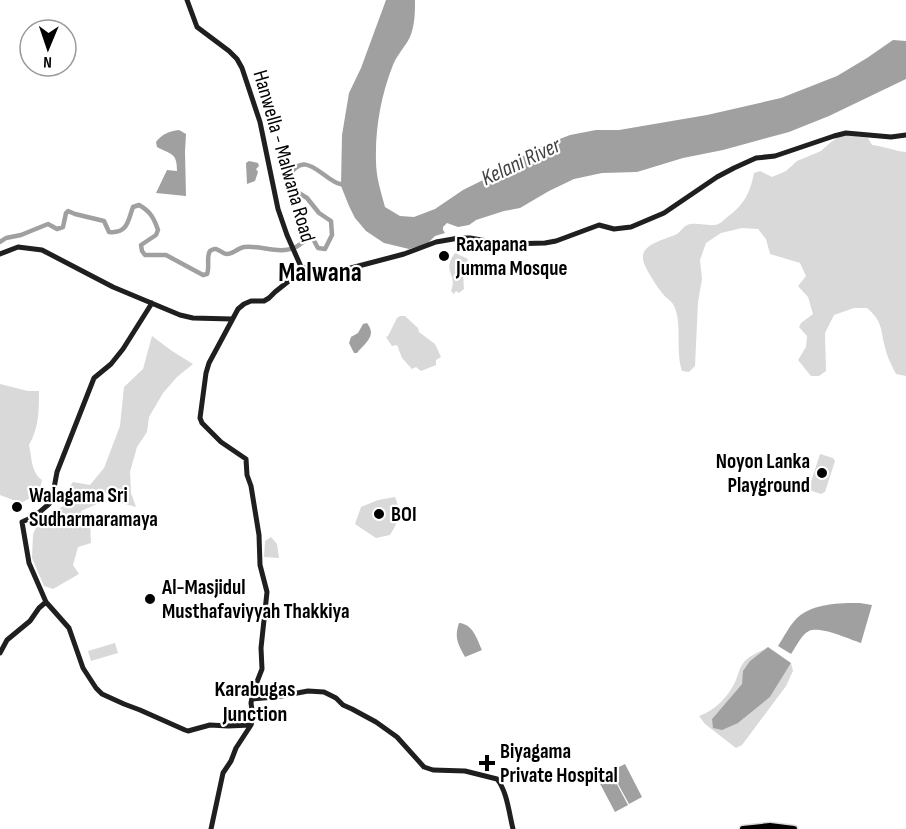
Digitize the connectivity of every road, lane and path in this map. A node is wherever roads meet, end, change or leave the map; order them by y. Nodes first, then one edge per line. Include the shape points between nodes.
1 (187, 0) edge
2 (906, 135) edge
3 (0, 254) edge
4 (302, 269) junction
5 (152, 303) junction
6 (232, 319) junction
7 (46, 602) junction
8 (0, 653) edge
9 (252, 699) junction
10 (251, 725) junction
11 (211, 829) edge
12 (513, 829) edge
13 (743, 829) edge
14 (794, 829) edge

1 - 4 main road, Hanwella - Malwana Road via 197,27 229,51 242,68 260,122 278,209
2 - 4 main road via 846,134 756,158 717,177 664,213 631,227 614,229 599,225 550,243 504,244 459,238 347,269
3 - 5 main road via 18,247 42,250
4 - 6 main road via 264,301 244,304
5 - 6 main road via 193,318
5 - 7 main road via 118,357 94,378 57,472 52,499 35,516 22,522 29,563
6 - 9 main road via 208,363 200,418 204,426 246,459 251,486 260,566 267,592 262,669
7 - 8 main road via 7,640
7 - 10 main road via 69,628 83,668 102,694 188,731 210,725
9 - 10 main road
9 - 12 main road via 308,691 329,694 397,737 424,767 433,771 465,771 499,781
10 - 11 main road via 223,773
13 - 14 main road

